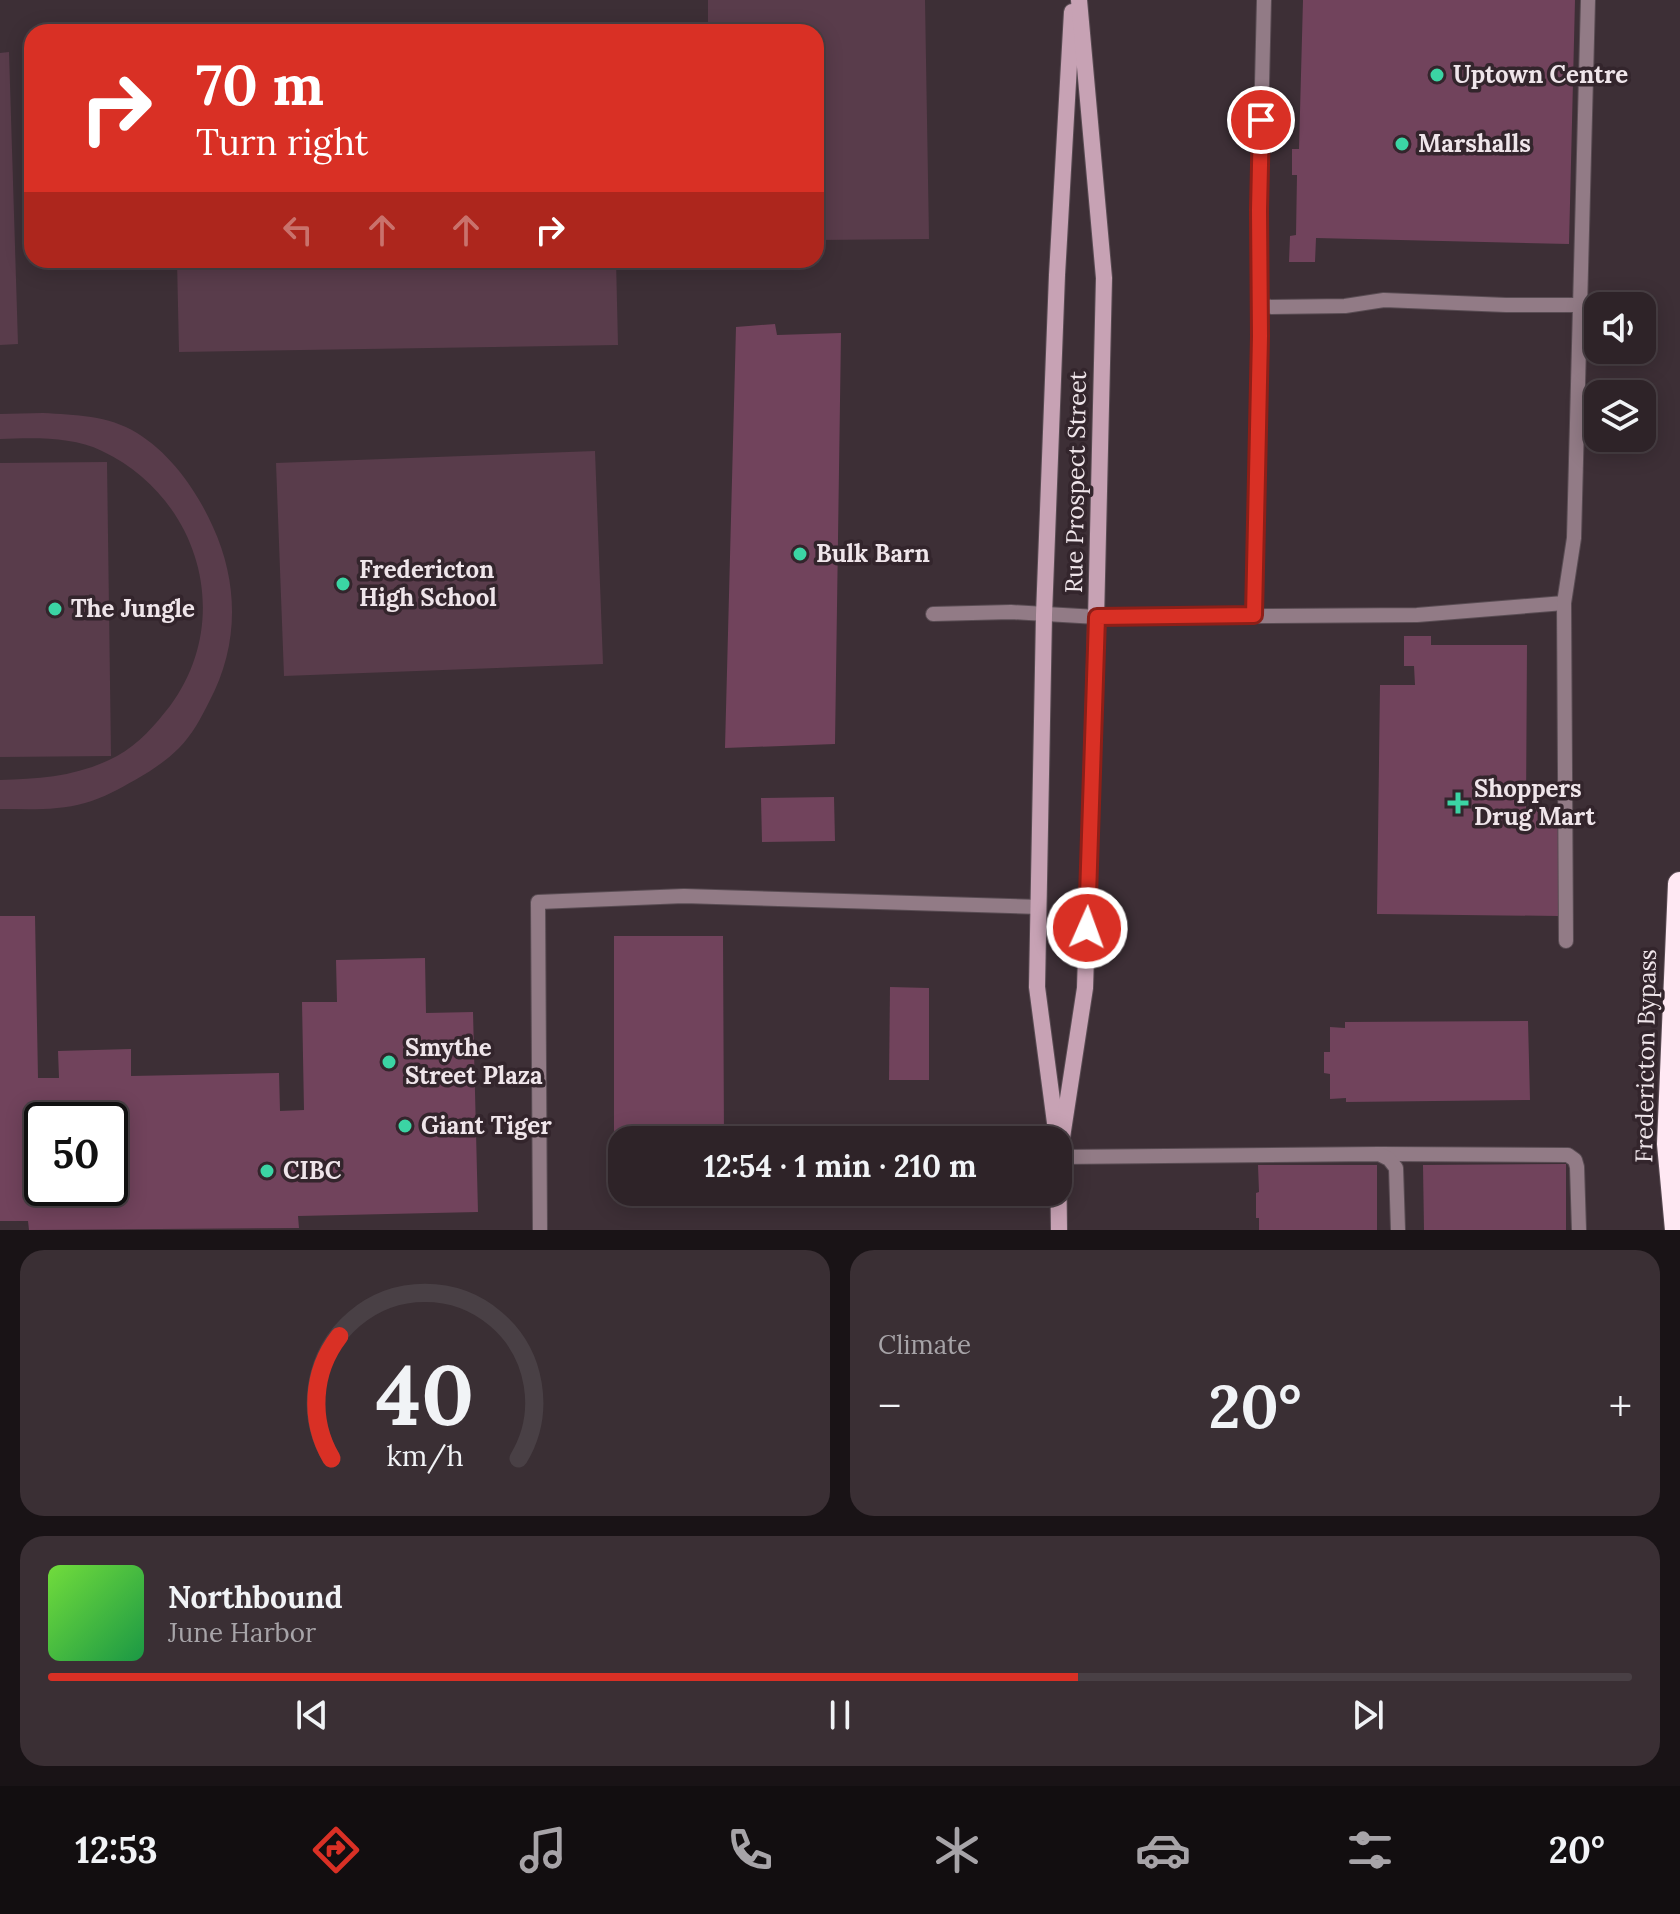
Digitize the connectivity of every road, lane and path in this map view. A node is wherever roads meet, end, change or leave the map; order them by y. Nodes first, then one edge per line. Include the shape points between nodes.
1 (1072, 0) edge
2 (1079, 0) edge
3 (1264, 0) edge
4 (1588, 0) edge
5 (1581, 305) junction
6 (1260, 307) junction
7 (1564, 603) junction
8 (933, 614) dead end
9 (1044, 615) junction
10 (1254, 615) junction
11 (1097, 617) junction
12 (1680, 884) edge
13 (1039, 907) junction
14 (1566, 941) dead end
15 (1055, 1126) edge
16 (1064, 1126) edge
17 (1379, 1154) junction
18 (1072, 1157) edge
19 (1059, 1206) edge
20 (540, 1230) edge
21 (1059, 1230) edge
22 (1398, 1230) edge
23 (1579, 1230) edge
24 (1677, 1230) edge

1 - 9 main road, Rue Prospect Street
2 - 11 main road, Rue Prospect Street via 1104,278
3 - 6 lane
4 - 5 lane
5 - 6 lane via 1384,300
5 - 7 lane via 1574,538
6 - 10 lane
7 - 10 lane via 1417,615
7 - 14 lane
8 - 9 lane
9 - 11 lane
9 - 13 main road, Rue Prospect Street
10 - 11 lane
11 - 16 main road, Rue Prospect Street via 1085,988
12 - 24 highway, Fredericton Bypass via 1669,1144
13 - 15 main road, Rue Prospect Street via 1037,987
13 - 20 lane via 684,896 538,902
17 - 18 lane
17 - 22 lane via 1396,1168
17 - 23 lane via 1568,1155 1577,1167
19 - 21 main road, Rue Prospect Street

